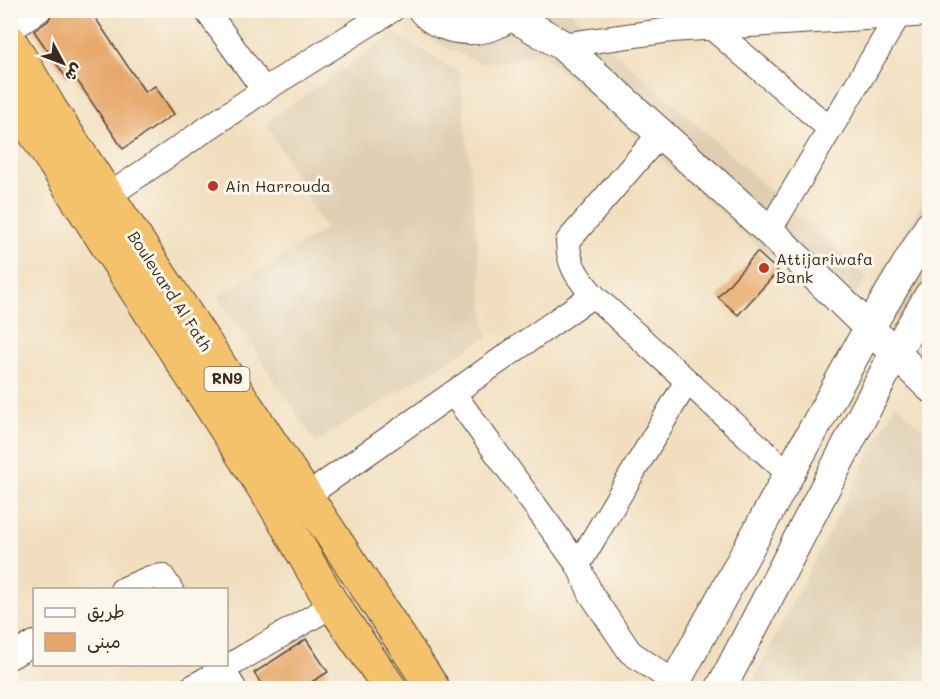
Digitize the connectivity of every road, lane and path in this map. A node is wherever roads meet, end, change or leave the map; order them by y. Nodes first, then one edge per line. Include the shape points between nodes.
1 (39, 10) edge
2 (206, 10) edge
3 (392, 10) edge
4 (423, 10) edge
5 (521, 12) edge
6 (930, 14) edge
7 (898, 16) junction
8 (711, 27) junction
9 (10, 30) edge
10 (10, 41) edge
11 (559, 43) junction
12 (264, 90) junction
13 (10, 95) edge
14 (830, 129) junction
15 (660, 134) junction
16 (108, 196) junction
17 (930, 226) edge
18 (769, 231) junction
19 (930, 294) edge
20 (593, 295) junction
21 (868, 330) junction
22 (894, 355) junction
23 (687, 381) junction
24 (930, 387) edge
25 (453, 393) junction
26 (789, 474) junction
27 (306, 497) junction
28 (578, 565) junction
29 (127, 588) edge
30 (170, 588) edge
31 (333, 605) junction
32 (33, 644) edge
33 (10, 657) edge
34 (225, 674) edge
35 (674, 686) edge
36 (191, 688) edge
37 (390, 688) edge
38 (433, 688) edge
39 (720, 688) edge

1 - 9 street
2 - 12 street
3 - 12 street
4 - 5 street via 443,25 465,30 491,26
5 - 11 street
6 - 7 street
7 - 8 street
7 - 14 street
8 - 11 street
8 - 14 street
10 - 16 highway, Boulevard Al Fath / RN9
11 - 15 street
12 - 16 street
13 - 31 highway, Boulevard Al Fath / RN9 via 276,507
14 - 18 street
15 - 18 street
15 - 20 street via 568,241 568,256 575,275
16 - 27 highway, Boulevard Al Fath / RN9
17 - 21 street
18 - 21 street
19 - 22 street
20 - 23 street
20 - 25 street
21 - 22 street
21 - 26 street
22 - 24 street
22 - 39 street
23 - 26 street
23 - 28 street
25 - 27 street
25 - 28 street
26 - 35 street
27 - 38 highway, Boulevard Al Fath / RN9
28 - 35 street via 591,594 630,652
29 - 30 street via 162,576
31 - 34 street
31 - 37 highway, Boulevard Al Fath / RN9
32 - 33 street
34 - 36 street

